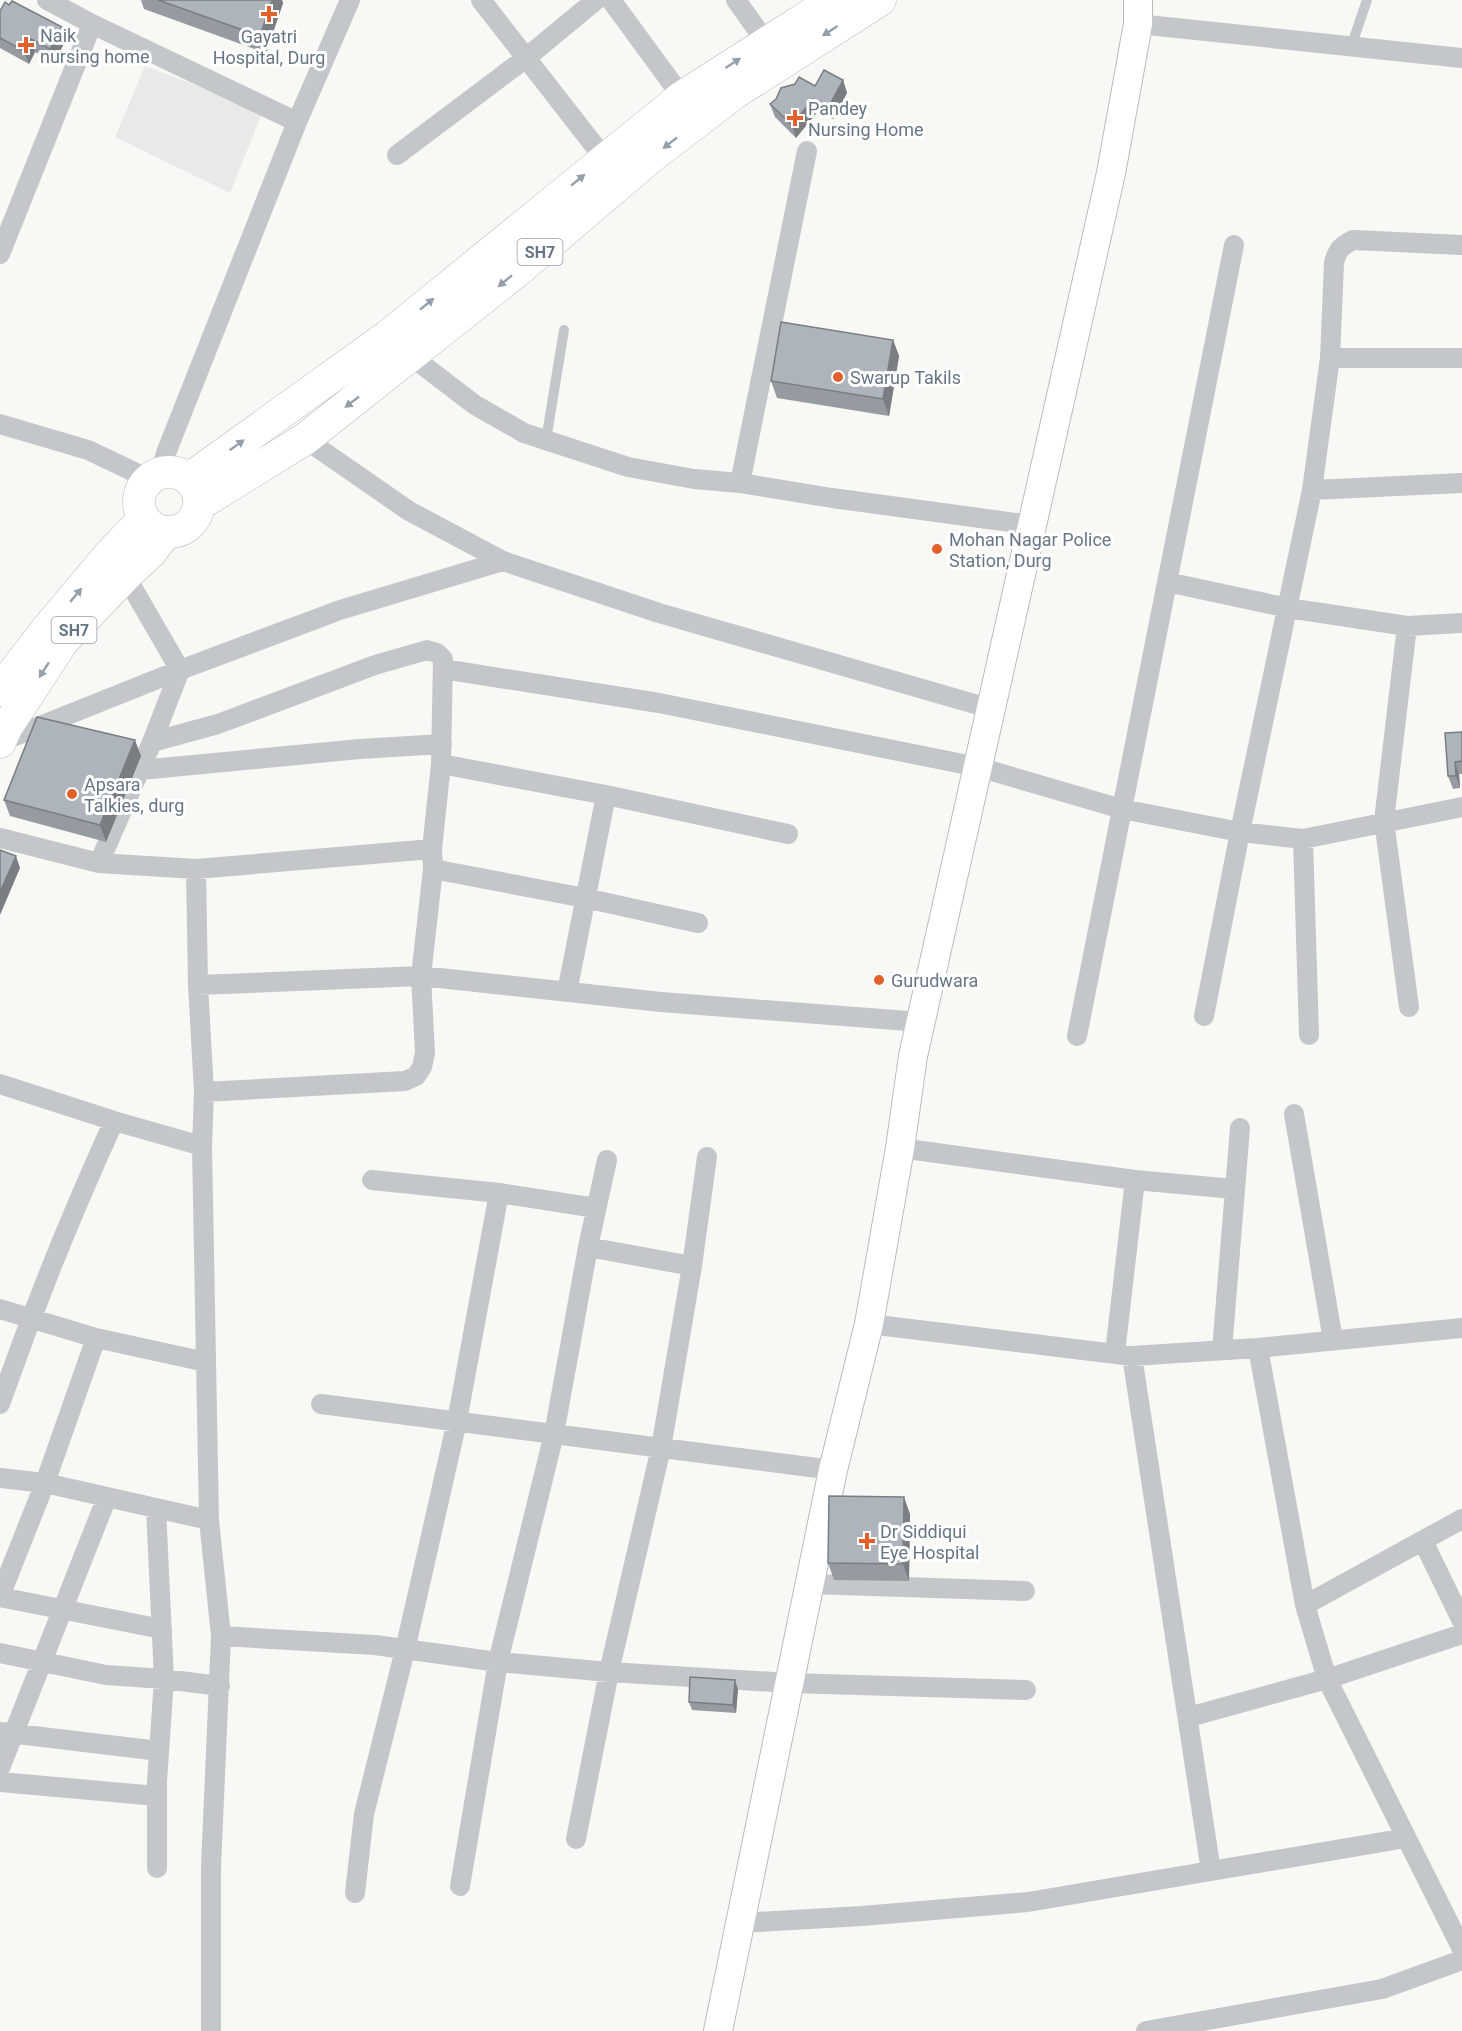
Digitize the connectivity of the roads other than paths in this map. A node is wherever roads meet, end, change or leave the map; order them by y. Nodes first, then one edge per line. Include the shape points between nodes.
1 (47, 0) edge
2 (350, 0) edge
3 (481, 0) edge
4 (596, 0) edge
5 (611, 0) edge
6 (736, 0) edge
7 (834, 0) edge
8 (880, 0) edge
9 (1367, 0) edge
10 (1138, 12) edge
11 (92, 24) junction
12 (766, 42) junction
13 (1351, 47) junction
14 (526, 58) junction
15 (1462, 58) edge
16 (682, 97) junction
17 (297, 122) junction
18 (807, 151) dead end
19 (397, 155) dead end
20 (604, 158) junction
21 (1234, 245) dead end
22 (1462, 245) edge
23 (0, 254) edge
24 (564, 330) dead end
25 (399, 347) junction
26 (1330, 358) junction
27 (1462, 358) edge
28 (0, 424) edge
29 (305, 439) junction
30 (546, 440) junction
31 (740, 483) junction
32 (1462, 483) edge
33 (175, 484) junction
34 (1312, 490) junction
35 (1032, 525) junction
36 (155, 526) junction
37 (503, 561) junction
38 (118, 564) junction
39 (1167, 582) junction
40 (1288, 608) junction
41 (1462, 623) edge
42 (1407, 626) junction
43 (442, 669) junction
44 (180, 670) junction
45 (0, 690) edge
46 (992, 710) junction
47 (0, 742) edge
48 (152, 742) junction
49 (442, 744) junction
50 (441, 764) junction
51 (978, 767) junction
52 (140, 770) junction
53 (606, 795) junction
54 (1462, 807) edge
55 (1122, 809) junction
56 (1384, 821) junction
57 (1240, 832) junction
58 (788, 834) dead end
59 (0, 838) edge
60 (1303, 839) junction
61 (432, 849) junction
62 (99, 863) junction
63 (196, 869) junction
64 (433, 869) junction
65 (585, 898) junction
66 (698, 923) dead end
67 (421, 976) junction
68 (198, 985) junction
69 (567, 992) junction
70 (1409, 1007) dead end
71 (1204, 1016) dead end
72 (921, 1022) junction
73 (1309, 1035) dead end
74 (1077, 1036) dead end
75 (0, 1084) edge
76 (204, 1092) junction
77 (1294, 1114) dead end
78 (114, 1121) junction
79 (1240, 1128) dead end
80 (202, 1146) junction
81 (900, 1148) junction
82 (707, 1157) dead end
83 (607, 1160) dead end
84 (372, 1180) dead end
85 (1135, 1180) junction
86 (1234, 1190) junction
87 (499, 1193) junction
88 (596, 1208) junction
89 (588, 1247) junction
90 (692, 1266) junction
91 (0, 1309) edge
92 (30, 1319) junction
93 (869, 1324) junction
94 (1462, 1328) edge
95 (96, 1338) junction
96 (1333, 1340) junction
97 (1258, 1348) junction
98 (1222, 1350) junction
99 (1123, 1354) junction
100 (206, 1362) junction
101 (0, 1404) edge
102 (321, 1404) dead end
103 (457, 1421) junction
104 (554, 1434) junction
105 (662, 1448) junction
106 (833, 1470) junction
107 (0, 1478) edge
108 (45, 1483) junction
109 (107, 1497) junction
110 (156, 1508) junction
111 (1462, 1519) edge
112 (209, 1520) junction
113 (1423, 1541) junction
114 (810, 1584) junction
115 (1025, 1591) dead end
116 (0, 1597) edge
117 (1305, 1605) junction
118 (62, 1610) junction
119 (1462, 1621) edge
120 (162, 1629) junction
121 (1462, 1634) edge
122 (221, 1636) junction
123 (405, 1650) junction
124 (0, 1653) edge
125 (43, 1662) junction
126 (498, 1662) junction
127 (609, 1672) junction
128 (164, 1679) junction
129 (1327, 1679) junction
130 (790, 1683) junction
131 (220, 1686) junction
132 (1026, 1690) dead end
133 (1189, 1717) junction
134 (6, 1732) edge
135 (159, 1751) junction
136 (0, 1768) edge
137 (0, 1782) edge
138 (157, 1796) junction
139 (1406, 1838) junction
140 (576, 1839) dead end
141 (157, 1868) dead end
142 (1211, 1871) junction
143 (460, 1886) dead end
144 (355, 1893) dead end
145 (740, 1923) junction
146 (1462, 1949) edge
147 (1462, 1960) edge
148 (1194, 2026) edge
149 (211, 2031) edge
150 (718, 2031) edge
151 (1146, 2031) edge

1 - 11 street
2 - 17 street
3 - 14 street
4 - 14 street
5 - 16 street
6 - 12 street
7 - 12 main road, SH7
8 -> 25 main road, SH7 via 736,92 651,157 516,272
9 - 13 lane
10 - 13 street
10 - 35 street via 1111,173
11 - 17 street
11 - 23 street
16 -> 12 main road, SH7
13 - 15 street
14 - 19 street
14 - 20 street
16 - 20 main road, SH7
17 - 33 street via 166,453
18 - 31 street
25 -> 20 main road, SH7
21 - 39 street
22 - 26 street via 1353,240 1342,246 1334,263
24 - 30 lane
25 -> 29 main road, SH7
25 - 30 street via 475,405 524,433
33 -> 25 main road, SH7
26 - 27 street
26 - 34 street
28 - 33 street via 88,450
29 - 33 main road, SH7
29 - 37 street via 409,511
30 - 31 street via 628,467
31 - 35 street
32 - 34 street
33 - 36 main road via 140,491 139,506
33 - 36 main road, SH7 via 197,513 185,528
34 - 40 street
35 - 46 street
36 - 38 main road, SH7
37 - 44 street via 340,610
37 - 46 street via 659,613
38 - 44 street
45 -> 38 main road, SH7 via 47,629
38 -> 47 main road, SH7 via 63,641
39 - 40 street
39 - 55 street
40 - 42 street
40 - 57 street
41 - 42 street
42 - 56 street
43 - 48 street via 442,659 427,650 375,665 218,724
43 - 49 street
43 - 51 street via 659,703
44 - 47 street
44 - 48 street
46 - 51 street
48 - 52 street
49 - 50 street
49 - 52 street
50 - 53 street
50 - 61 street
51 - 55 street
51 - 72 street
52 - 62 street
53 - 58 street
53 - 65 street
54 - 56 street
55 - 57 street
55 - 74 street
56 - 60 street
56 - 70 street
57 - 60 street
57 - 71 street
59 - 62 street
60 - 73 street
61 - 63 street
61 - 64 street
62 - 63 street
63 - 68 street
64 - 65 street
64 - 67 street
65 - 66 street
65 - 69 street
67 - 68 street
67 - 69 street
67 - 76 street via 425,1053 416,1076 405,1081
68 - 76 street
69 - 72 street
72 - 81 street
75 - 78 street
76 - 80 street
77 - 96 street
78 - 80 street
78 - 92 street
79 - 86 street
80 - 100 street
81 - 85 street
81 - 93 street
82 - 90 street
83 - 88 street
84 - 87 street
85 - 86 street
85 - 99 street
86 - 98 street
87 - 88 street
87 - 103 street
88 - 89 street
89 - 90 street
89 - 104 street
90 - 105 street
91 - 92 street
92 - 95 street
92 - 101 street
93 - 99 street
93 - 106 street
94 - 96 street
95 - 100 street
95 - 108 street
96 - 97 street
97 - 98 street
97 - 117 street
98 - 99 street
99 - 133 street
100 - 112 street
102 - 103 street
103 - 104 street
103 - 123 street
104 - 105 street
104 - 126 street
105 - 106 street
105 - 127 street
106 - 114 street
107 - 108 street
108 - 109 street
108 - 116 street
109 - 110 street
109 - 118 street
110 - 112 street
110 - 120 street
111 - 113 street
112 - 122 street
113 - 117 street
113 - 119 street
114 - 115 street
114 - 130 street
116 - 118 street
117 - 129 street
118 - 120 street
118 - 125 street
120 - 128 street
121 - 129 street
122 - 123 street
122 - 131 street
123 - 126 street
123 - 144 street via 364,1814
124 - 125 street
125 - 128 street via 106,1675
125 - 134 street
126 - 127 street
126 - 143 street
127 - 130 street
127 - 140 street
128 - 131 street
128 - 135 street
129 - 133 street
129 - 139 street
130 - 132 street
130 - 145 street
131 - 149 street via 211,1867
133 - 142 street
134 - 135 street
134 - 136 street
135 - 138 street
137 - 138 street
138 - 141 street
139 - 142 street
139 - 146 street
142 - 145 street via 1028,1902
145 - 150 street
147 - 148 street via 1382,1989
148 - 151 street

